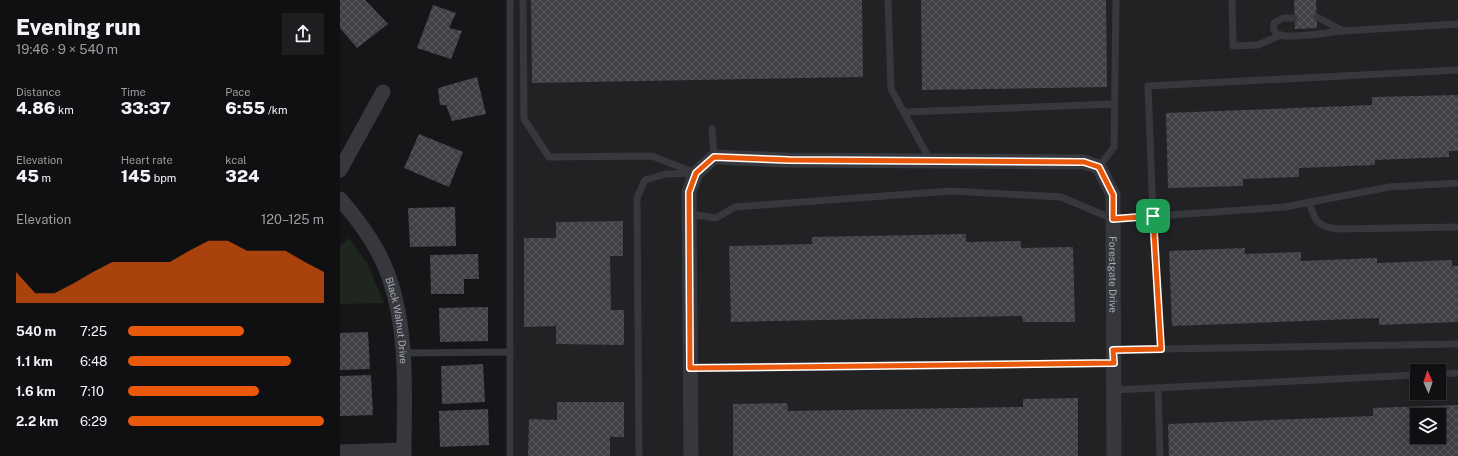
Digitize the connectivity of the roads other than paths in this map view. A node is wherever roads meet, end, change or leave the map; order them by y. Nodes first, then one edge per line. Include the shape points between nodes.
1 (510, 0) edge
2 (523, 0) edge
3 (888, 0) edge
4 (1116, 0) edge
5 (1232, 0) edge
6 (1294, 18) dead end
7 (1317, 18) dead end
8 (1458, 24) edge
9 (1343, 31) junction
10 (1281, 36) junction
11 (1458, 70) edge
12 (383, 92) dead end
13 (1114, 104) junction
14 (904, 112) junction
15 (712, 129) dead end
16 (714, 157) junction
17 (930, 161) junction
18 (1099, 167) junction
19 (340, 170) edge
20 (696, 173) junction
21 (1458, 183) edge
22 (340, 199) edge
23 (1309, 202) junction
24 (689, 214) junction
25 (1153, 216) junction
26 (1113, 219) junction
27 (1458, 227) edge
28 (1458, 344) edge
29 (1161, 349) junction
30 (510, 352) junction
31 (403, 353) junction
32 (1113, 357) junction
33 (690, 368) junction
34 (1458, 373) edge
35 (1446, 374) edge
36 (1410, 375) edge
37 (1158, 388) junction
38 (1114, 390) junction
39 (340, 452) edge
40 (404, 453) edge
41 (510, 456) edge
42 (639, 456) edge
43 (691, 456) edge
44 (1114, 456) edge
45 (1160, 456) edge

1 - 30 lane
2 - 20 lane via 524,120 549,157 652,156
3 - 14 lane via 891,88
4 - 13 lane
5 - 10 lane via 1233,46 1258,45
6 - 10 lane via 1283,18 1274,23 1275,32
7 - 9 lane
8 - 9 lane
9 - 10 lane
11 - 25 lane via 1148,86
12 - 19 street
13 - 14 lane
13 - 18 lane via 1114,147
14 - 17 lane
15 - 16 lane
16 - 17 street
16 - 20 street
17 - 18 street via 1084,162
18 - 26 street, Forestgate Drive via 1113,195
20 - 24 street via 689,192
20 - 42 lane via 666,174 645,180 637,198
21 - 23 lane via 1389,187
22 - 31 street, Black Walnut Drive via 363,228 389,277 400,317
23 - 25 lane via 1285,207
23 - 27 lane via 1313,217 1320,225 1339,230
24 - 26 lane via 716,218 735,208 951,191 1061,197
24 - 33 street
25 - 26 lane
25 - 29 lane
26 - 32 street, Forestgate Drive
28 - 29 lane
29 - 32 lane
30 - 31 lane
30 - 41 lane
31 - 40 street, Black Walnut Drive
32 - 33 lane
32 - 38 street, Forestgate Drive
33 - 43 street
34 - 35 lane
36 - 37 lane
37 - 38 lane
37 - 45 lane
38 - 44 street, Forestgate Drive
39 - 40 street

